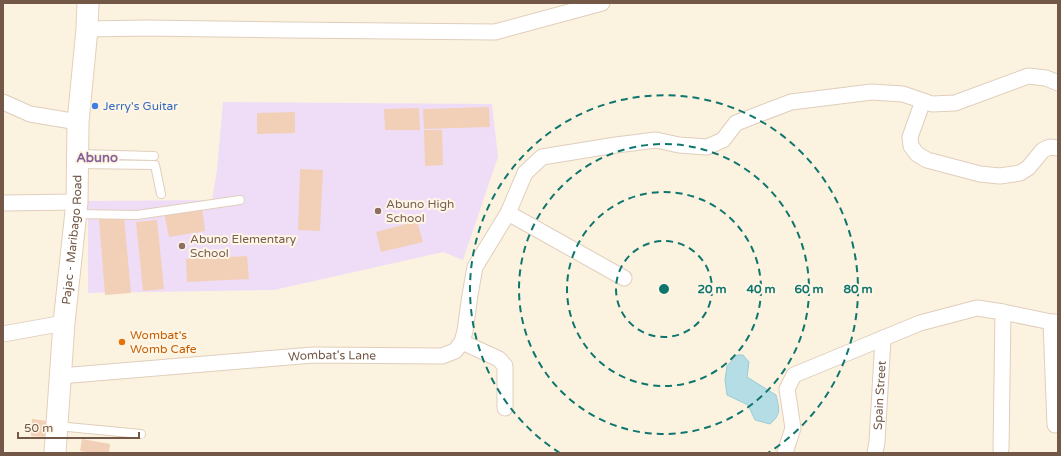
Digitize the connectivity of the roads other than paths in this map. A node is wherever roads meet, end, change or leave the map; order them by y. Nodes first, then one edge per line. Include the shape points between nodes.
1 (88, 3) edge
2 (602, 3) edge
3 (87, 29) junction
4 (1058, 83) edge
5 (923, 101) junction
6 (3, 102) edge
7 (78, 122) junction
8 (1058, 148) edge
9 (154, 156) dead end
10 (77, 159) junction
11 (161, 194) dead end
12 (240, 200) dead end
13 (3, 203) edge
14 (76, 208) junction
15 (508, 214) junction
16 (624, 278) dead end
17 (1003, 312) junction
18 (1055, 322) edge
19 (64, 323) junction
20 (3, 334) edge
21 (883, 338) junction
22 (462, 342) junction
23 (60, 376) junction
24 (505, 408) dead end
25 (1055, 425) dead end
26 (56, 426) junction
27 (142, 434) dead end
28 (1001, 449) dead end
29 (55, 453) edge
30 (786, 453) edge
31 (875, 453) edge

1 - 3 street, Pajac - Maribago Road
2 - 3 street via 495,32
3 - 7 street, Pajac - Maribago Road
4 - 5 street via 1046,78 1028,76 955,103 932,104
5 - 8 street via 910,138 911,146 926,160 980,174 1000,176 1020,173 1028,168 1043,150 1050,147
5 - 15 street via 903,94 872,92 791,102 736,123 723,140 707,146 679,145 656,140 542,157 525,173
6 - 7 street via 30,114
7 - 10 street, Pajac - Maribago Road
9 - 10 lane
10 - 11 lane via 155,165
10 - 14 street, Pajac - Maribago Road
12 - 14 lane via 137,215
13 - 14 street
14 - 19 street, Pajac - Maribago Road
15 - 16 street
15 - 22 street via 475,267
17 - 18 street
17 - 21 street via 977,308 920,323
17 - 28 street
18 - 25 street
19 - 20 street
19 - 23 street, Pajac - Maribago Road
21 - 30 street via 794,375 787,390 793,428
21 - 31 street, Spain Street
22 - 23 street, Wombat's Lane via 455,351 442,356 313,355
22 - 24 street via 499,359 505,366
23 - 26 street, Pajac - Maribago Road
26 - 27 lane
26 - 29 street, Pajac - Maribago Road

